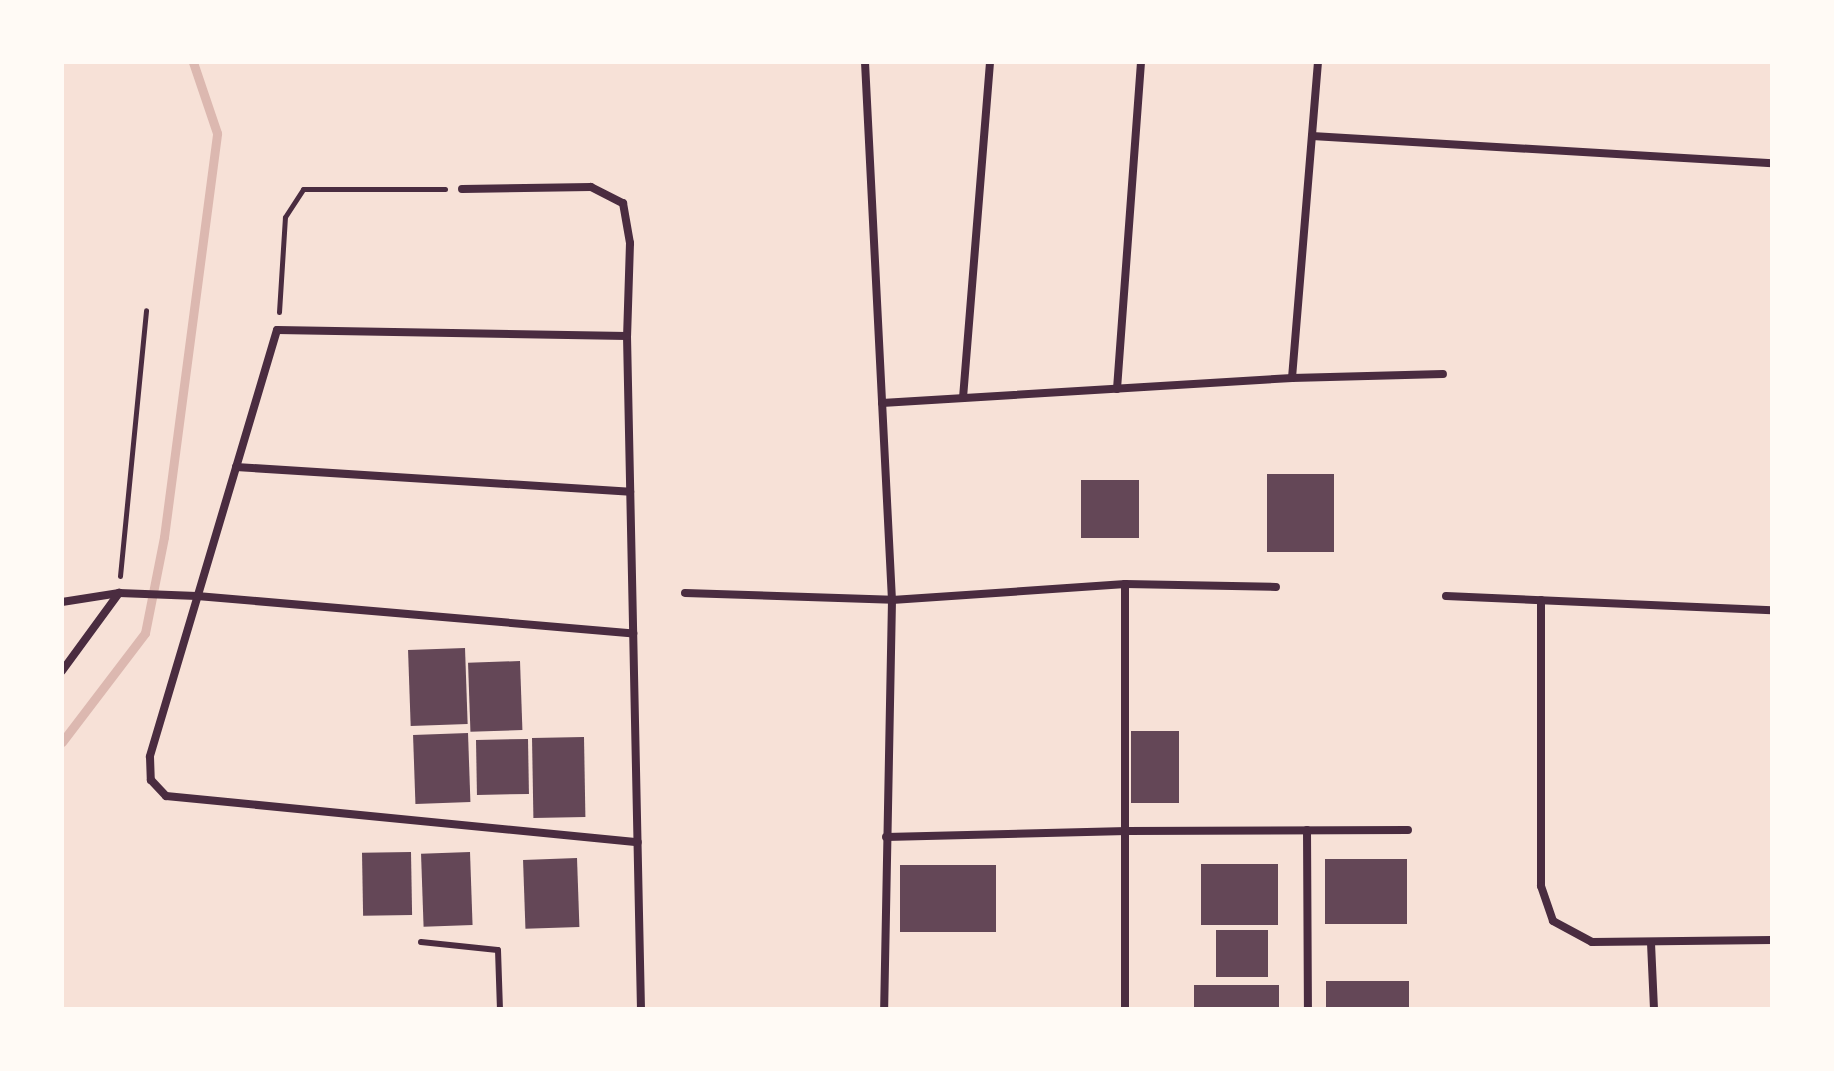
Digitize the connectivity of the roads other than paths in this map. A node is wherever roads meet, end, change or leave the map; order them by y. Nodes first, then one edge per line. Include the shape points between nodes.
1 (865, 62) edge
2 (990, 62) edge
3 (1141, 62) edge
4 (1318, 62) edge
5 (1312, 136) junction
6 (1772, 163) edge
7 (462, 189) road end
8 (627, 336) junction
9 (1443, 374) dead end
10 (1292, 378) junction
11 (1117, 389) junction
12 (963, 398) junction
13 (882, 403) junction
14 (236, 467) junction
15 (630, 492) junction
16 (1125, 584) junction
17 (1276, 587) dead end
18 (119, 593) junction
19 (685, 593) dead end
20 (197, 596) junction
21 (1446, 596) dead end
22 (892, 600) junction
23 (1541, 600) junction
24 (62, 602) edge
25 (1772, 610) edge
26 (633, 633) junction
27 (62, 671) edge
28 (1307, 830) junction
29 (1408, 830) dead end
30 (1127, 831) junction
31 (886, 837) junction
32 (638, 842) junction
33 (1772, 940) edge
34 (421, 942) dead end
35 (1651, 943) junction
36 (500, 1009) edge
37 (641, 1009) edge
38 (884, 1009) edge
39 (1125, 1009) edge
40 (1308, 1009) edge
41 (1654, 1009) edge

1 - 13 street
2 - 12 street
3 - 11 street
4 - 5 street
5 - 6 street
5 - 10 street
7 - 8 street via 591,187 623,203 630,243
8 - 14 street via 277,330
8 - 15 street
9 - 10 street
10 - 11 street
11 - 12 street
12 - 13 street
13 - 22 street
14 - 15 street
14 - 20 street
15 - 26 street
16 - 17 street
16 - 22 street
16 - 30 street
18 - 20 street
18 - 24 street
18 - 27 street
19 - 22 street
20 - 26 street
20 - 32 street via 150,757 151,780 166,796
21 - 23 street
22 - 31 street
23 - 25 street
23 - 35 street via 1541,886 1553,921 1592,942
26 - 32 street
28 - 29 street
28 - 30 street
28 - 40 street
30 - 31 street
30 - 39 street
31 - 38 street
32 - 37 street
33 - 35 street
34 - 36 lane via 498,950
35 - 41 street

